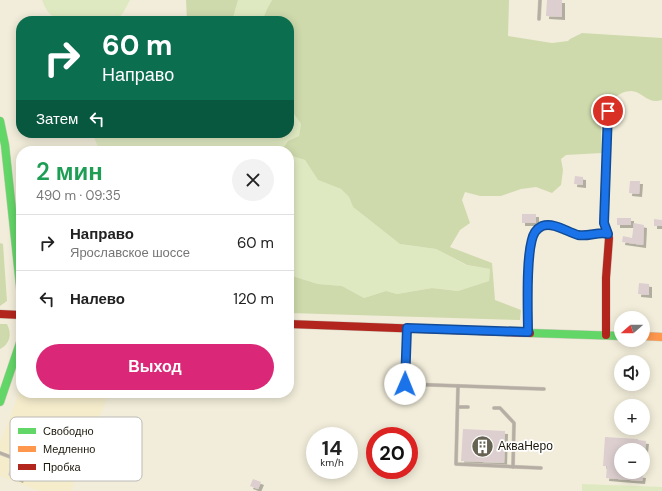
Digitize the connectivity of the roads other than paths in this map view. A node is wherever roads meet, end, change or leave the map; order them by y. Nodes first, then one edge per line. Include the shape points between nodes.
1 (540, 0) edge
2 (539, 19) dead end
3 (608, 111) dead end
4 (0, 121) edge
5 (608, 234) junction
6 (16, 248) edge
7 (0, 314) edge
8 (16, 315) edge
9 (294, 324) edge
10 (407, 328) junction
11 (528, 332) junction
12 (606, 335) junction
13 (614, 336) edge
14 (650, 336) edge
15 (662, 337) edge
16 (16, 356) edge
17 (458, 386) junction
18 (544, 389) dead end
19 (0, 402) edge
20 (458, 406) junction
21 (468, 407) dead end
22 (494, 408) dead end
23 (0, 453) edge
24 (10, 457) edge
25 (512, 467) junction
26 (541, 468) dead end

1 - 2 lane
3 - 5 street via 604,223
4 - 6 street
5 - 11 lane via 584,236 551,225 542,226 535,232 530,259
5 - 12 street
7 - 8 street
9 - 10 street
10 - 11 street
10 - 17 lane via 405,384
11 - 12 street
12 - 13 street
14 - 15 street
16 - 19 street
17 - 18 lane
17 - 20 lane
20 - 21 lane
20 - 25 lane via 456,464
22 - 25 lane via 500,408 514,423
23 - 24 lane
25 - 26 lane

